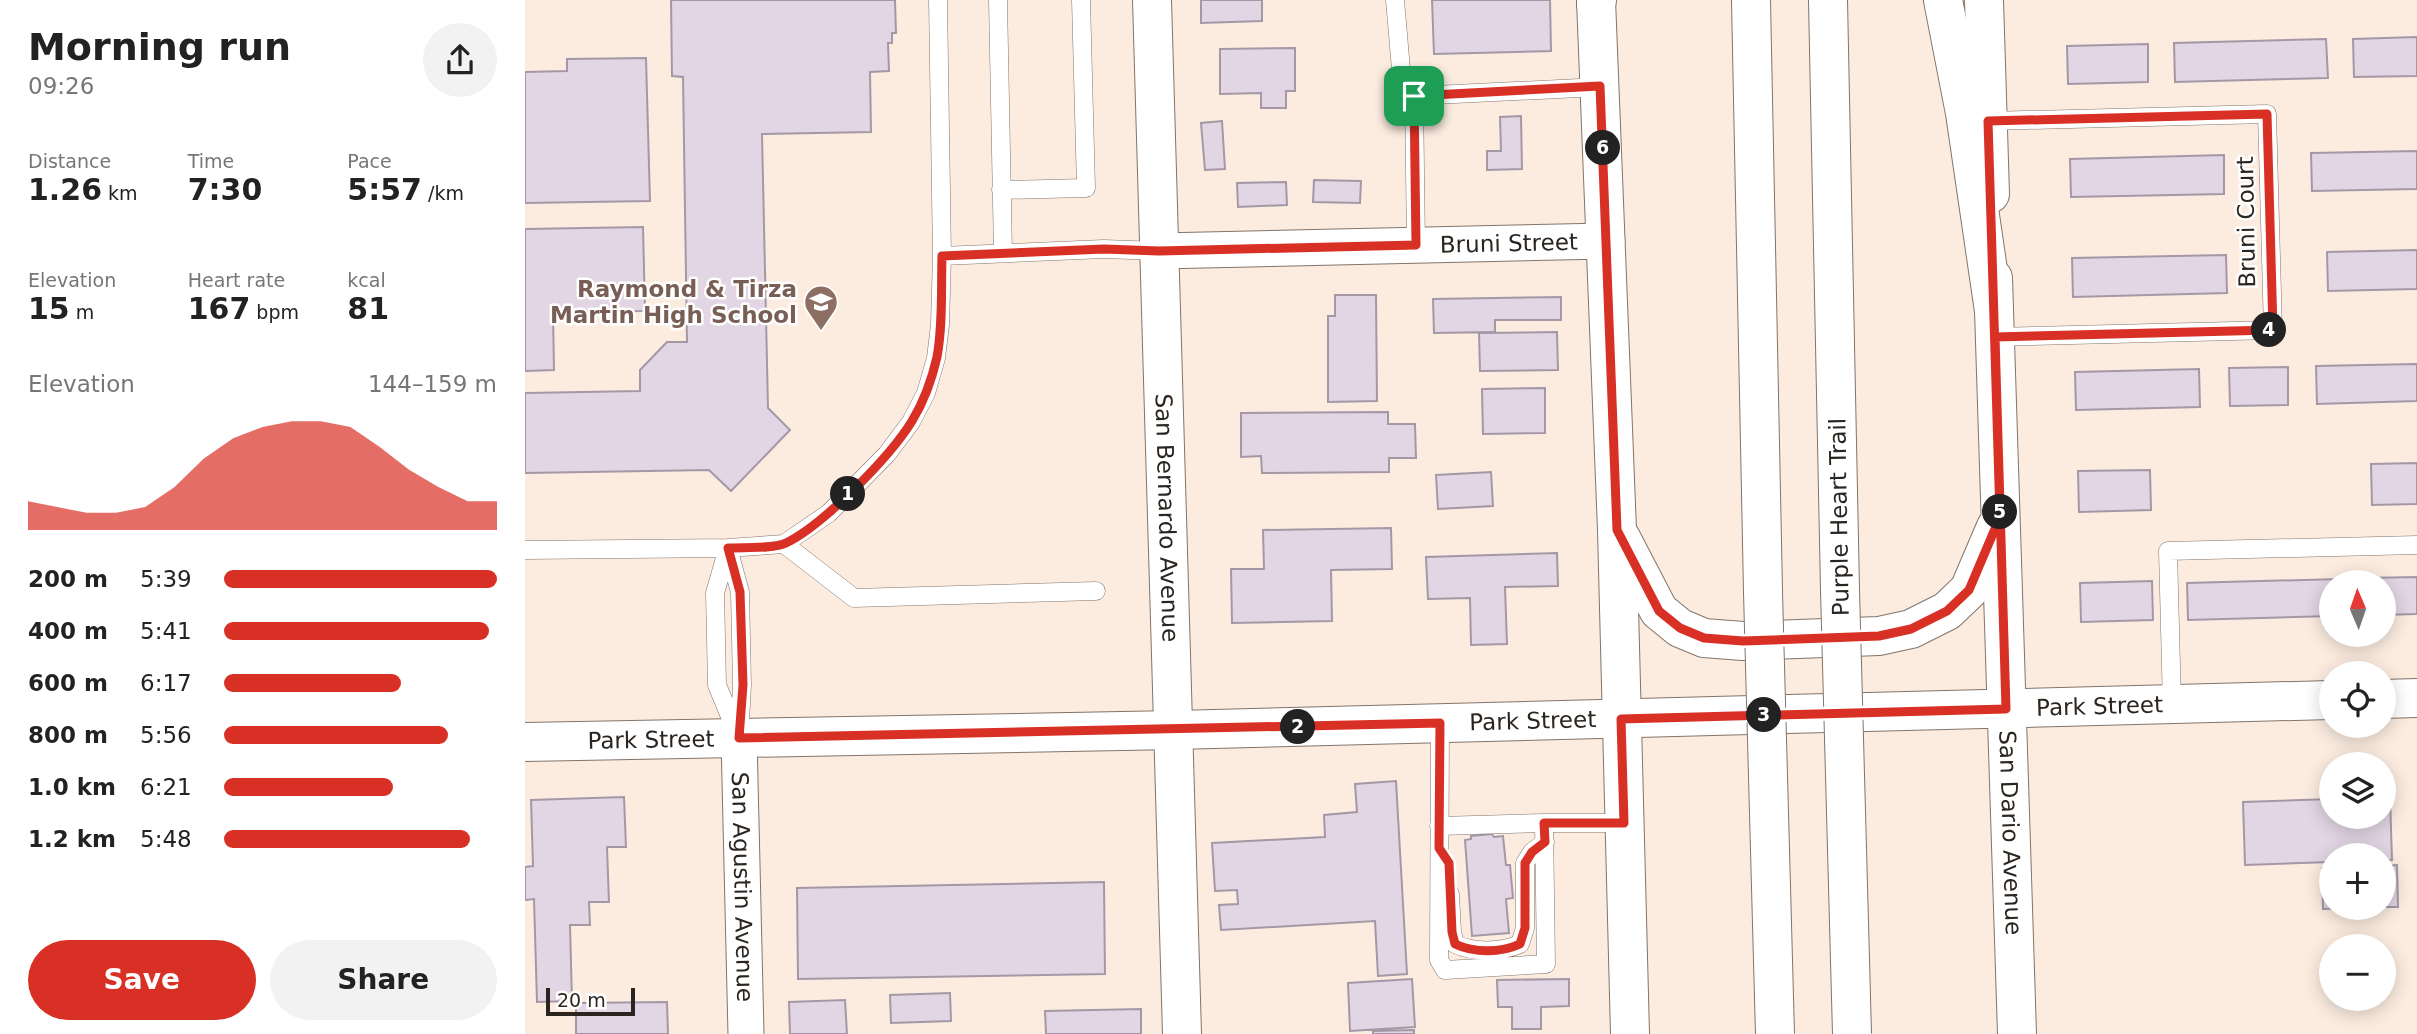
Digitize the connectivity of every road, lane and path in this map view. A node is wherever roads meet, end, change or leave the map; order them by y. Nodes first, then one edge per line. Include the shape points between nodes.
1 (938, 0) edge
2 (998, 0) edge
3 (1080, 0) edge
4 (1152, 0) edge
5 (1395, 0) edge
6 (1751, 0) edge
7 (1828, 0) edge
8 (1943, 0) edge
9 (1984, 0) edge
10 (1596, 1) edge
11 (1600, 86) junction
12 (1414, 96) junction
13 (1988, 121) junction
14 (1001, 190) junction
15 (1607, 241) junction
16 (1416, 245) junction
17 (1159, 251) junction
18 (1003, 253) junction
19 (942, 256) junction
20 (1994, 324) junction
21 (2000, 517) junction
22 (1617, 530) junction
23 (784, 544) junction
24 (2417, 545) edge
25 (728, 548) junction
26 (525, 550) edge
27 (1096, 591) dead end
28 (2417, 698) edge
29 (2396, 699) edge
30 (2319, 701) edge
31 (2172, 705) junction
32 (2006, 709) junction
33 (1621, 719) junction
34 (1440, 723) junction
35 (1175, 730) junction
36 (739, 738) junction
37 (525, 742) edge
38 (1544, 823) junction
39 (1624, 823) junction
40 (1439, 826) junction
41 (1545, 842) junction
42 (1439, 848) junction
43 (746, 1034) edge
44 (1182, 1034) edge
45 (1630, 1034) edge
46 (1775, 1034) edge
47 (1852, 1034) edge
48 (2017, 1034) edge

1 - 19 lane
2 - 14 lane
3 - 14 lane via 1086,188
4 - 17 main road, San Bernardo Avenue
5 - 12 lane via 1402,81
6 - 46 main road, bridge
7 - 47 main road, Purple Heart Trail, bridge
8 - 20 main road via 1965,113
9 - 13 main road, San Dario Avenue
10 - 11 main road
11 - 12 lane
11 - 15 main road
12 - 16 lane
13 - 20 main road, San Dario Avenue
13 - 20 lane, Bruni Court via 2267,114 2273,330
14 - 18 lane
15 - 16 street, Bruni Street
15 - 22 main road
16 - 17 street, Bruni Street
17 - 18 lane
17 - 35 main road, San Bernardo Avenue
18 - 19 lane
19 - 23 lane via 936,358 911,422 887,454 829,513
20 - 21 main road, San Dario Avenue
21 - 22 main road via 1969,590 1947,611 1911,629 1879,636 1743,641 1704,638 1680,628 1659,611
21 - 32 main road, San Dario Avenue
22 - 33 main road
23 - 25 lane
23 - 27 lane via 854,598
24 - 31 lane via 2168,551
25 - 26 lane
25 - 36 lane via 740,592 743,685
25 - 36 lane via 715,593 717,685
28 - 29 main road
30 - 31 main road, Park Street
31 - 32 main road, Park Street
32 - 33 main road, Park Street
32 - 48 main road, San Dario Avenue
33 - 34 main road, Park Street
33 - 39 main road
34 - 35 main road, Park Street
34 - 40 lane
35 - 36 main road, Park Street
35 - 44 main road, San Bernardo Avenue
36 - 37 main road, Park Street
36 - 43 street, San Agustin Avenue
38 - 39 lane
38 - 40 lane
38 - 41 lane
39 - 45 main road
40 - 42 lane
41 - 42 lane via 1525,863 1525,928 1520,944 1510,949 1468,950 1455,944 1449,863
41 - 42 lane via 1546,964 1445,970 1439,960

